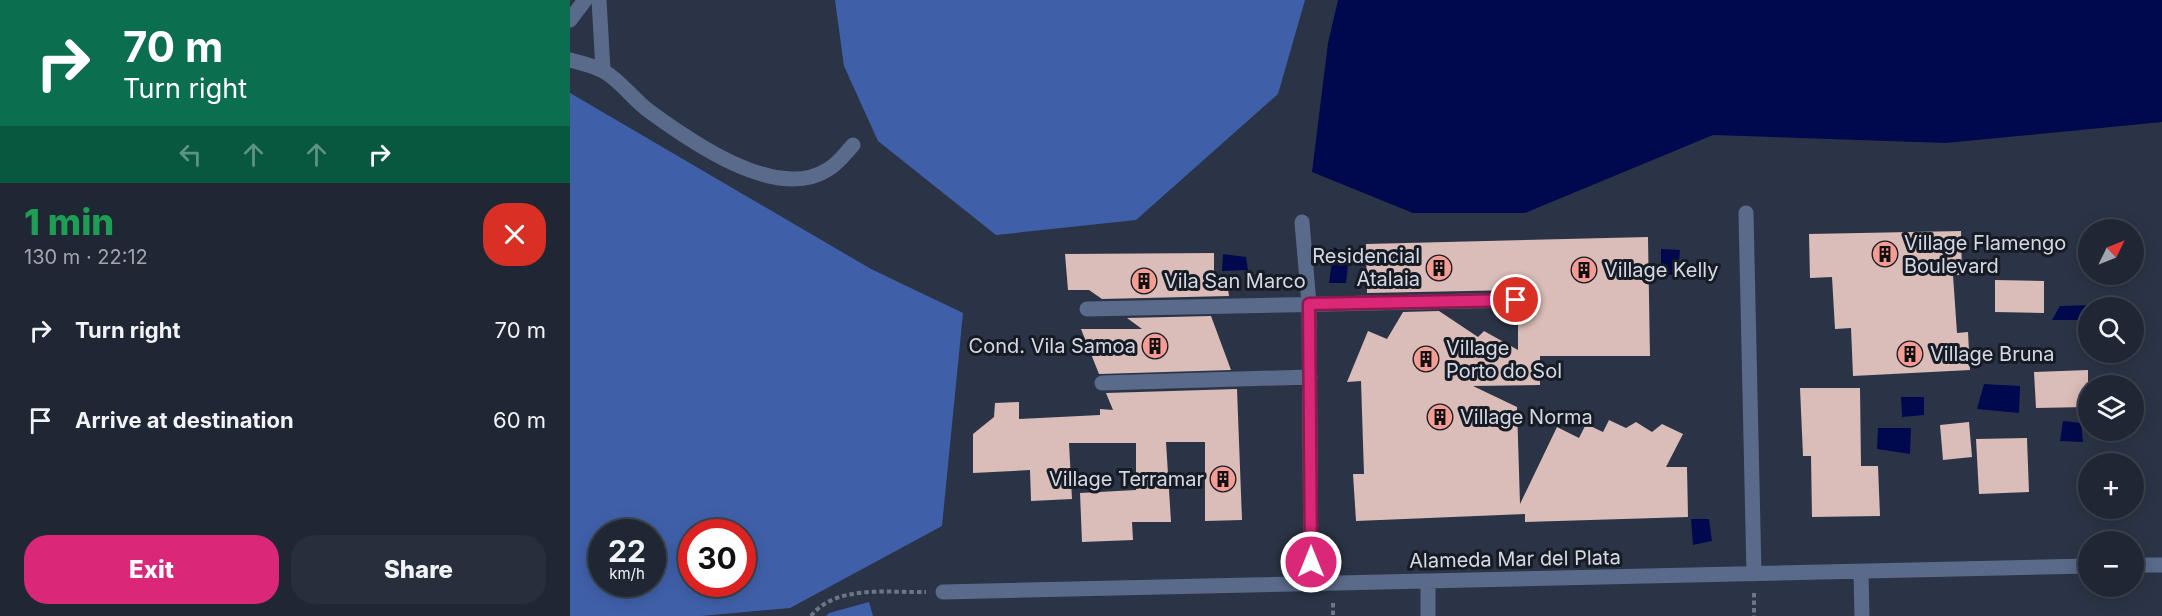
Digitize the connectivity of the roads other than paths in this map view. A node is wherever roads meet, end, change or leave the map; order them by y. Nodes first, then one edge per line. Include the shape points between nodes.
1 (585, 0) edge
2 (599, 0) edge
3 (570, 20) edge
4 (570, 60) edge
5 (603, 70) junction
6 (853, 145) dead end
7 (1746, 213) dead end
8 (1302, 222) dead end
9 (1516, 300) dead end
10 (1309, 304) junction
11 (1088, 309) dead end
12 (1310, 376) junction
13 (1102, 383) dead end
14 (2162, 565) edge
15 (2078, 566) edge
16 (2144, 566) edge
17 (1861, 572) junction
18 (1754, 574) junction
19 (1428, 582) junction
20 (1311, 585) junction
21 (943, 592) road end
22 (1428, 616) edge
23 (1862, 616) edge

1 - 3 street
2 - 5 street
4 - 5 street
5 - 6 street via 648,110 692,140 763,175 809,177 826,171
7 - 18 street
8 - 10 street
9 - 10 street
10 - 11 street
10 - 12 street
12 - 13 street
12 - 20 street
14 - 16 street
15 - 17 street, Alameda Mar del Plata
17 - 18 street, Alameda Mar del Plata
17 - 23 street
18 - 19 street, Alameda Mar del Plata
19 - 20 street, Alameda Mar del Plata
19 - 22 street
20 - 21 street, Alameda Mar del Plata

